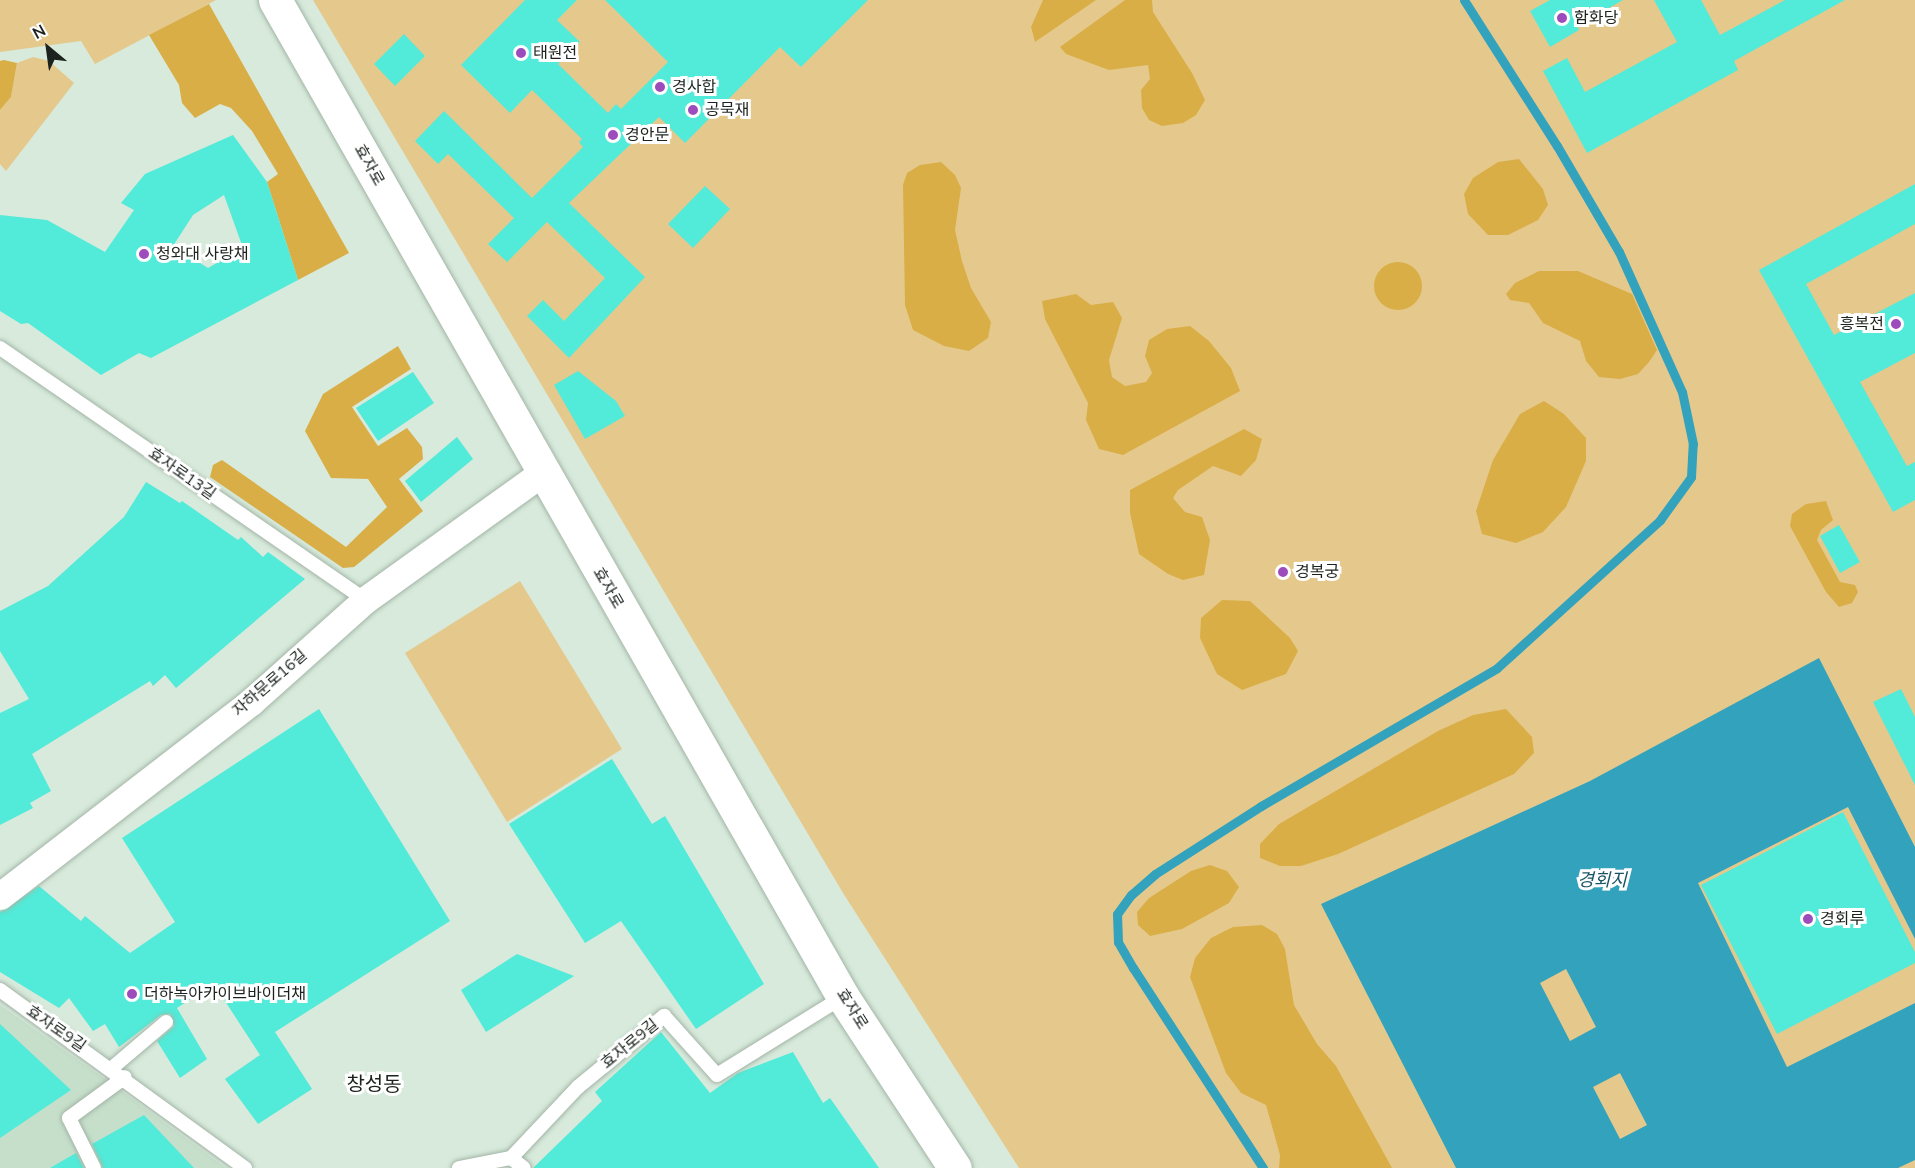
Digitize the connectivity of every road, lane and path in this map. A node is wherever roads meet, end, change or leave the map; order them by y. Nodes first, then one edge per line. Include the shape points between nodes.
1 (275, 0) edge
2 (0, 348) edge
3 (542, 473) junction
4 (365, 600) junction
5 (0, 896) edge
6 (0, 990) edge
7 (843, 997) junction
8 (166, 1022) dead end
9 (112, 1068) junction
10 (125, 1077) junction
11 (511, 1158) junction
12 (94, 1168) edge
13 (245, 1168) edge
14 (459, 1168) edge
15 (524, 1168) edge
16 (955, 1168) edge

1 - 3 street, 효자로
2 - 4 lane, 효자로13길
3 - 4 street, 자하문로16길
3 - 7 street, 효자로
4 - 5 street, 자하문로16길 via 251,702
6 - 9 lane, 효자로9길
7 - 11 lane, 효자로9길 via 717,1076 664,1016 578,1087
7 - 16 street, 효자로
8 - 9 lane
9 - 10 lane, 효자로9길
10 - 12 lane via 69,1119
10 - 13 lane, 효자로9길
11 - 14 lane
11 - 15 lane

